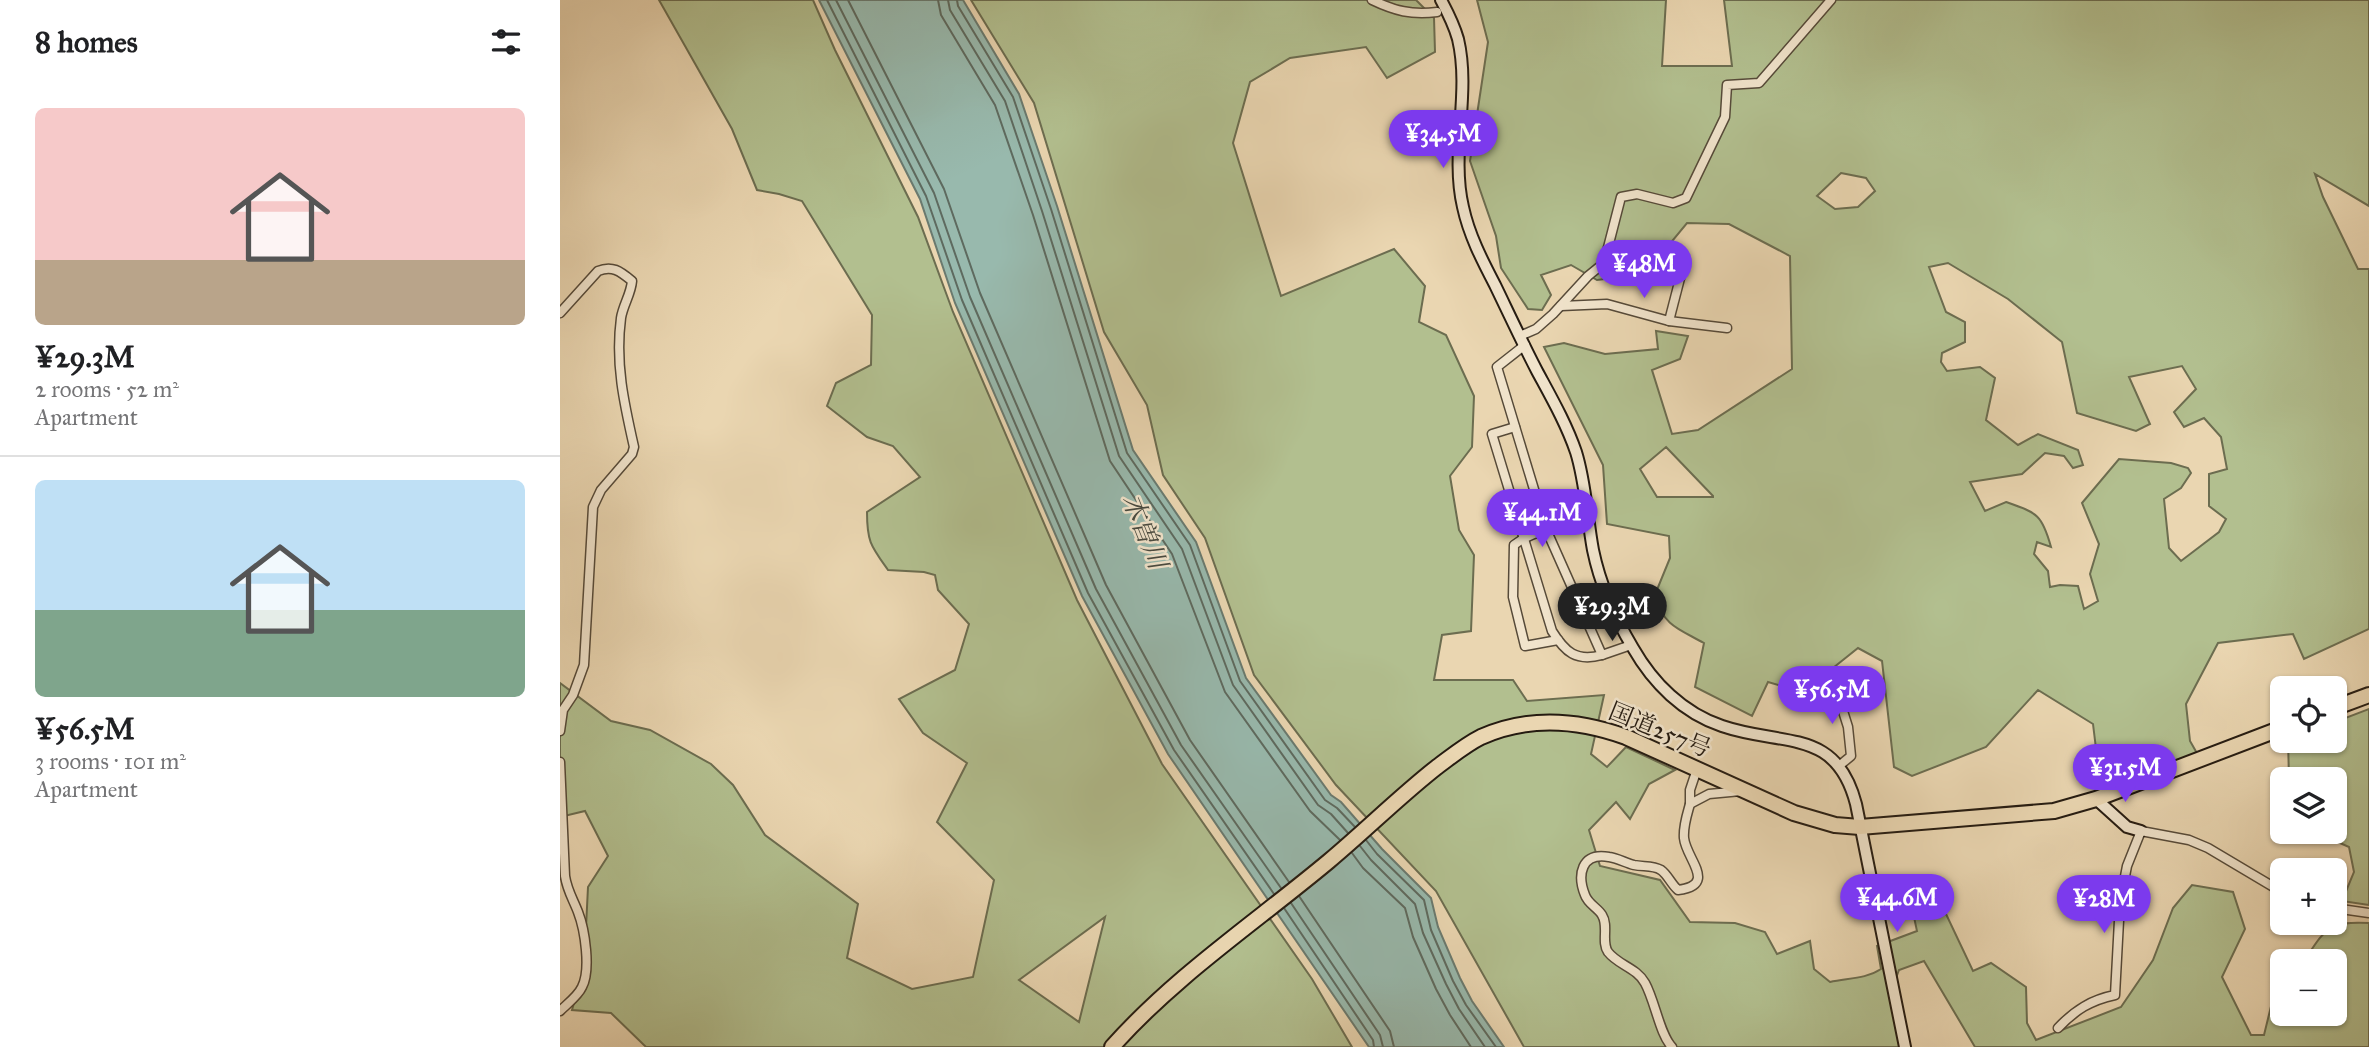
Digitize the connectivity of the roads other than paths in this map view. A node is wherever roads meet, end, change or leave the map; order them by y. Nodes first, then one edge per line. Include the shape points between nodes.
1 (1371, 0) edge
2 (1441, 0) edge
3 (1831, 0) edge
4 (1437, 12) dead end
5 (1685, 259) dead end
6 (1561, 306) junction
7 (560, 313) edge
8 (1669, 321) junction
9 (1727, 328) dead end
10 (1522, 340) junction
11 (1515, 427) junction
12 (1589, 521) junction
13 (1546, 529) junction
14 (1524, 537) junction
15 (1558, 640) junction
16 (1631, 645) junction
17 (1602, 654) junction
18 (1837, 692) dead end
19 (2369, 695) edge
20 (2347, 703) edge
21 (560, 731) edge
22 (2270, 733) edge
23 (560, 762) edge
24 (1840, 765) junction
25 (1697, 769) junction
26 (1744, 790) junction
27 (2096, 799) junction
28 (1690, 804) junction
29 (1860, 827) junction
30 (2141, 831) junction
31 (2270, 885) edge
32 (2347, 910) edge
33 (2369, 913) edge
34 (560, 1012) edge
35 (2058, 1028) dead end
36 (1112, 1047) edge
37 (1672, 1047) edge
38 (1905, 1047) edge

1 - 4 street via 1400,12
2 - 10 street via 1461,54 1458,167 1463,206 1475,244
3 - 6 street via 1759,83 1727,85 1725,117 1686,198 1674,204 1637,194 1622,197 1604,263
5 - 8 street
6 - 8 street via 1607,304
6 - 10 street
7 - 21 street via 598,271 614,268 632,281 621,318 620,389 634,447 593,507 584,664 563,710
8 - 9 street
10 - 11 street via 1497,367
10 - 12 street via 1575,451
11 - 13 street
11 - 14 street via 1492,434
12 - 13 street
12 - 16 street via 1601,580
13 - 14 street
13 - 17 street
14 - 15 street
14 - 15 street via 1514,545 1513,597 1525,646
15 - 17 street via 1571,654 1589,658
16 - 17 street
16 - 24 street via 1660,686 1700,716 1722,726 1808,746
18 - 24 street via 1848,727 1850,756
19 - 20 highway
22 - 27 highway, 国道257号
23 - 34 street via 565,876 584,929 586,968 581,990
24 - 29 street via 1852,788
25 - 26 highway, 国道257号
25 - 28 street
25 - 36 highway, 国道257号 via 1604,729 1560,722 1517,726 1483,736 1421,780 1173,987
26 - 28 street via 1709,794
26 - 29 highway, 国道257号 via 1809,818
27 - 29 highway, 国道257号 via 2053,811
27 - 30 street via 2127,827
28 - 37 street via 1684,841 1698,872 1693,886 1678,890 1663,871 1610,856 1584,864 1580,878 1586,899 1605,922 1605,946 1643,978
29 - 38 street
30 - 31 street via 2189,840
30 - 35 street via 2120,901 2115,995 2094,999
32 - 33 street

